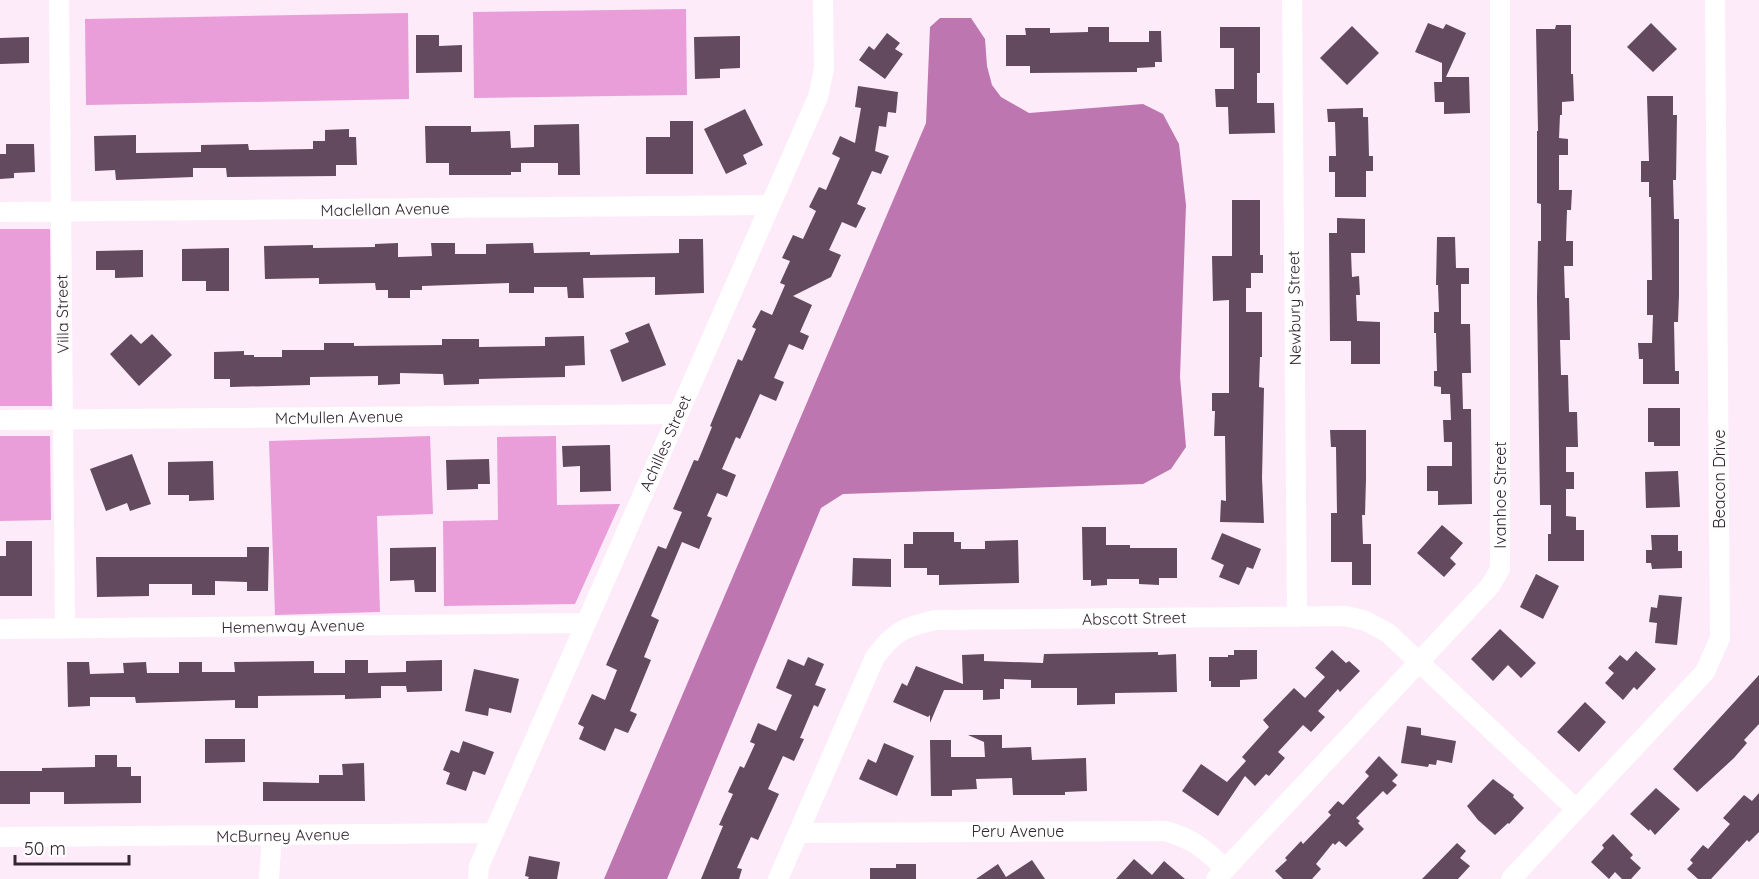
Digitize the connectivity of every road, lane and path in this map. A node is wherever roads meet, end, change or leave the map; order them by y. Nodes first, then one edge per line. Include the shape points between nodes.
1 (59, 0) edge
2 (823, 0) edge
3 (1292, 0) edge
4 (1500, 0) edge
5 (1715, 0) edge
6 (770, 205) junction
7 (0, 212) edge
8 (61, 212) junction
9 (678, 414) junction
10 (0, 420) edge
11 (63, 420) junction
12 (1297, 617) junction
13 (586, 623) junction
14 (0, 628) edge
15 (65, 628) junction
16 (1419, 662) junction
17 (1576, 809) junction
18 (493, 833) junction
19 (798, 833) junction
20 (272, 835) junction
21 (0, 837) edge
22 (1221, 874) edge
23 (269, 879) edge
24 (478, 879) edge
25 (778, 879) edge
26 (1511, 879) edge

1 - 8 street, Villa Street
2 - 6 street, Achilles Street via 824,69 818,97
3 - 12 street, Newbury Street
4 - 16 street, Ivanhoe Street via 1500,569 1490,586
5 - 17 street, Beacon Drive via 1720,638 1705,672
6 - 8 street, Maclellan Avenue
6 - 9 street, Achilles Street
7 - 8 street, Maclellan Avenue
8 - 11 street, Villa Street
9 - 11 street, McMullen Avenue
9 - 13 street, Achilles Street
10 - 11 street, McMullen Avenue
11 - 15 street, Villa Street
12 - 16 street, Abscott Street via 1346,616 1366,621 1385,631
12 - 19 street, Abscott Street via 935,620 909,626 889,639 875,657
13 - 15 street, Hemenway Avenue
13 - 18 street, Achilles Street
14 - 15 street, Hemenway Avenue
16 - 17 street, Abscott Street
16 - 22 street, Ivanhoe Street
17 - 26 street, Beacon Drive
18 - 20 street, McBurney Avenue
18 - 24 street, Achilles Street via 479,866
19 - 22 street, Peru Avenue via 1165,831 1200,845
19 - 25 street, Abscott Street
20 - 21 street, McBurney Avenue
20 - 23 street

